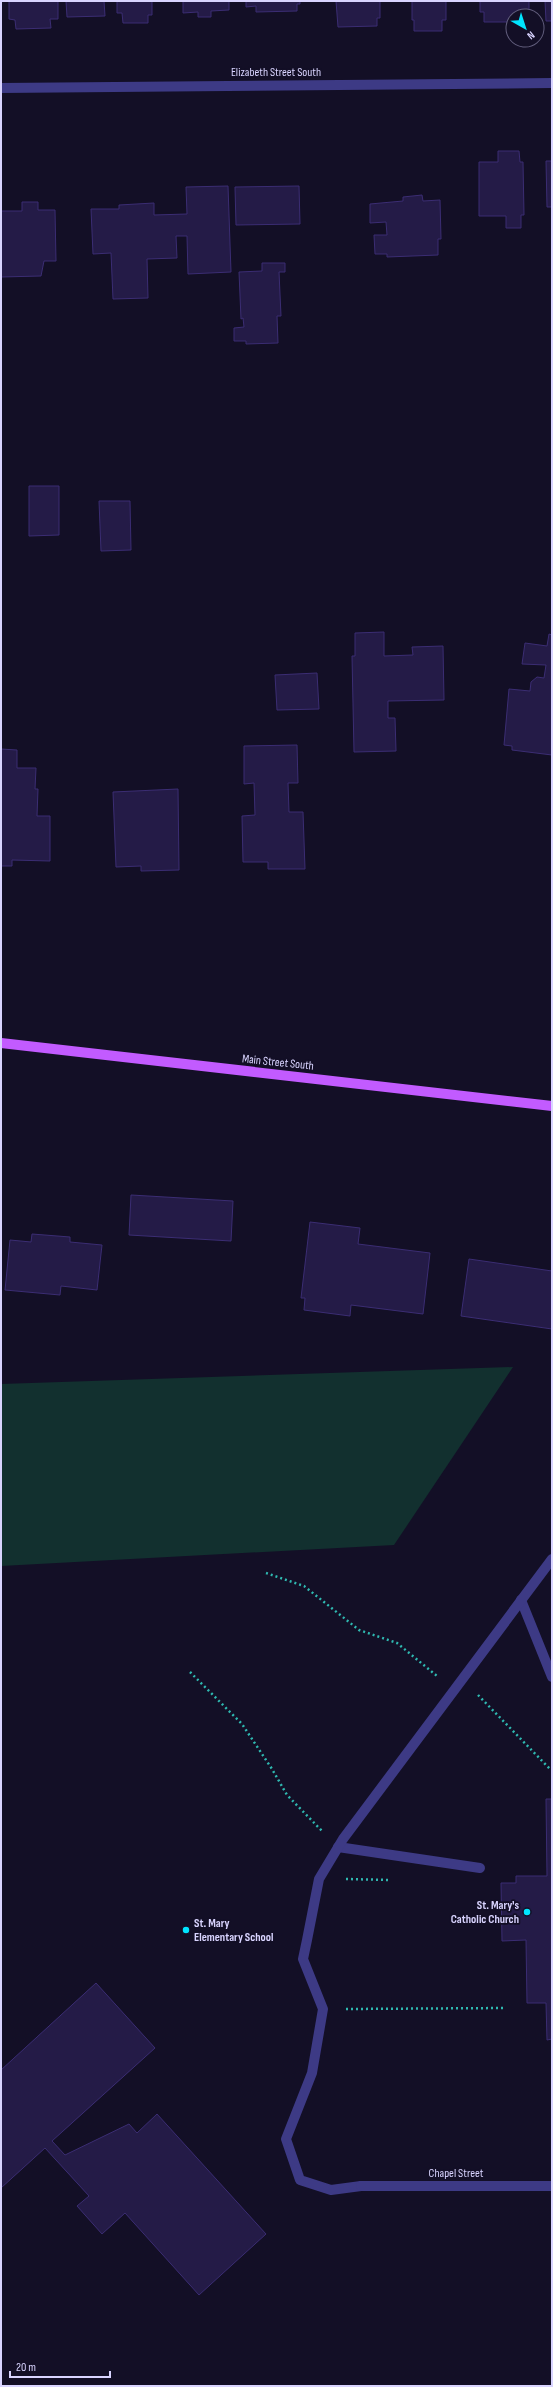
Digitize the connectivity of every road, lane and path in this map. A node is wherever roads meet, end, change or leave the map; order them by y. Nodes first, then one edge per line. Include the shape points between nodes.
1 (552, 83) edge
2 (1, 88) edge
3 (1, 1043) edge
4 (552, 1106) edge
5 (552, 1558) edge
6 (266, 1573) dead end
7 (521, 1600) junction
8 (190, 1672) dead end
9 (552, 1677) edge
10 (462, 1680) junction
11 (550, 1769) dead end
12 (338, 1847) junction
13 (480, 1868) dead end
14 (506, 2008) dead end
15 (323, 2009) junction
16 (552, 2186) edge

1 - 2 street, Elizabeth Street South
3 - 4 main road, Main Street South
5 - 7 street
6 - 10 path via 304,1586 359,1630 396,1643 442,1680
7 - 9 street
7 - 10 street
8 - 12 path via 242,1724 287,1795
10 - 11 path
10 - 12 street
12 - 13 street
12 - 15 street via 319,1879 303,1959
14 - 15 path
15 - 16 street, Chapel Street via 312,2073 286,2139 300,2180 331,2190 361,2186

